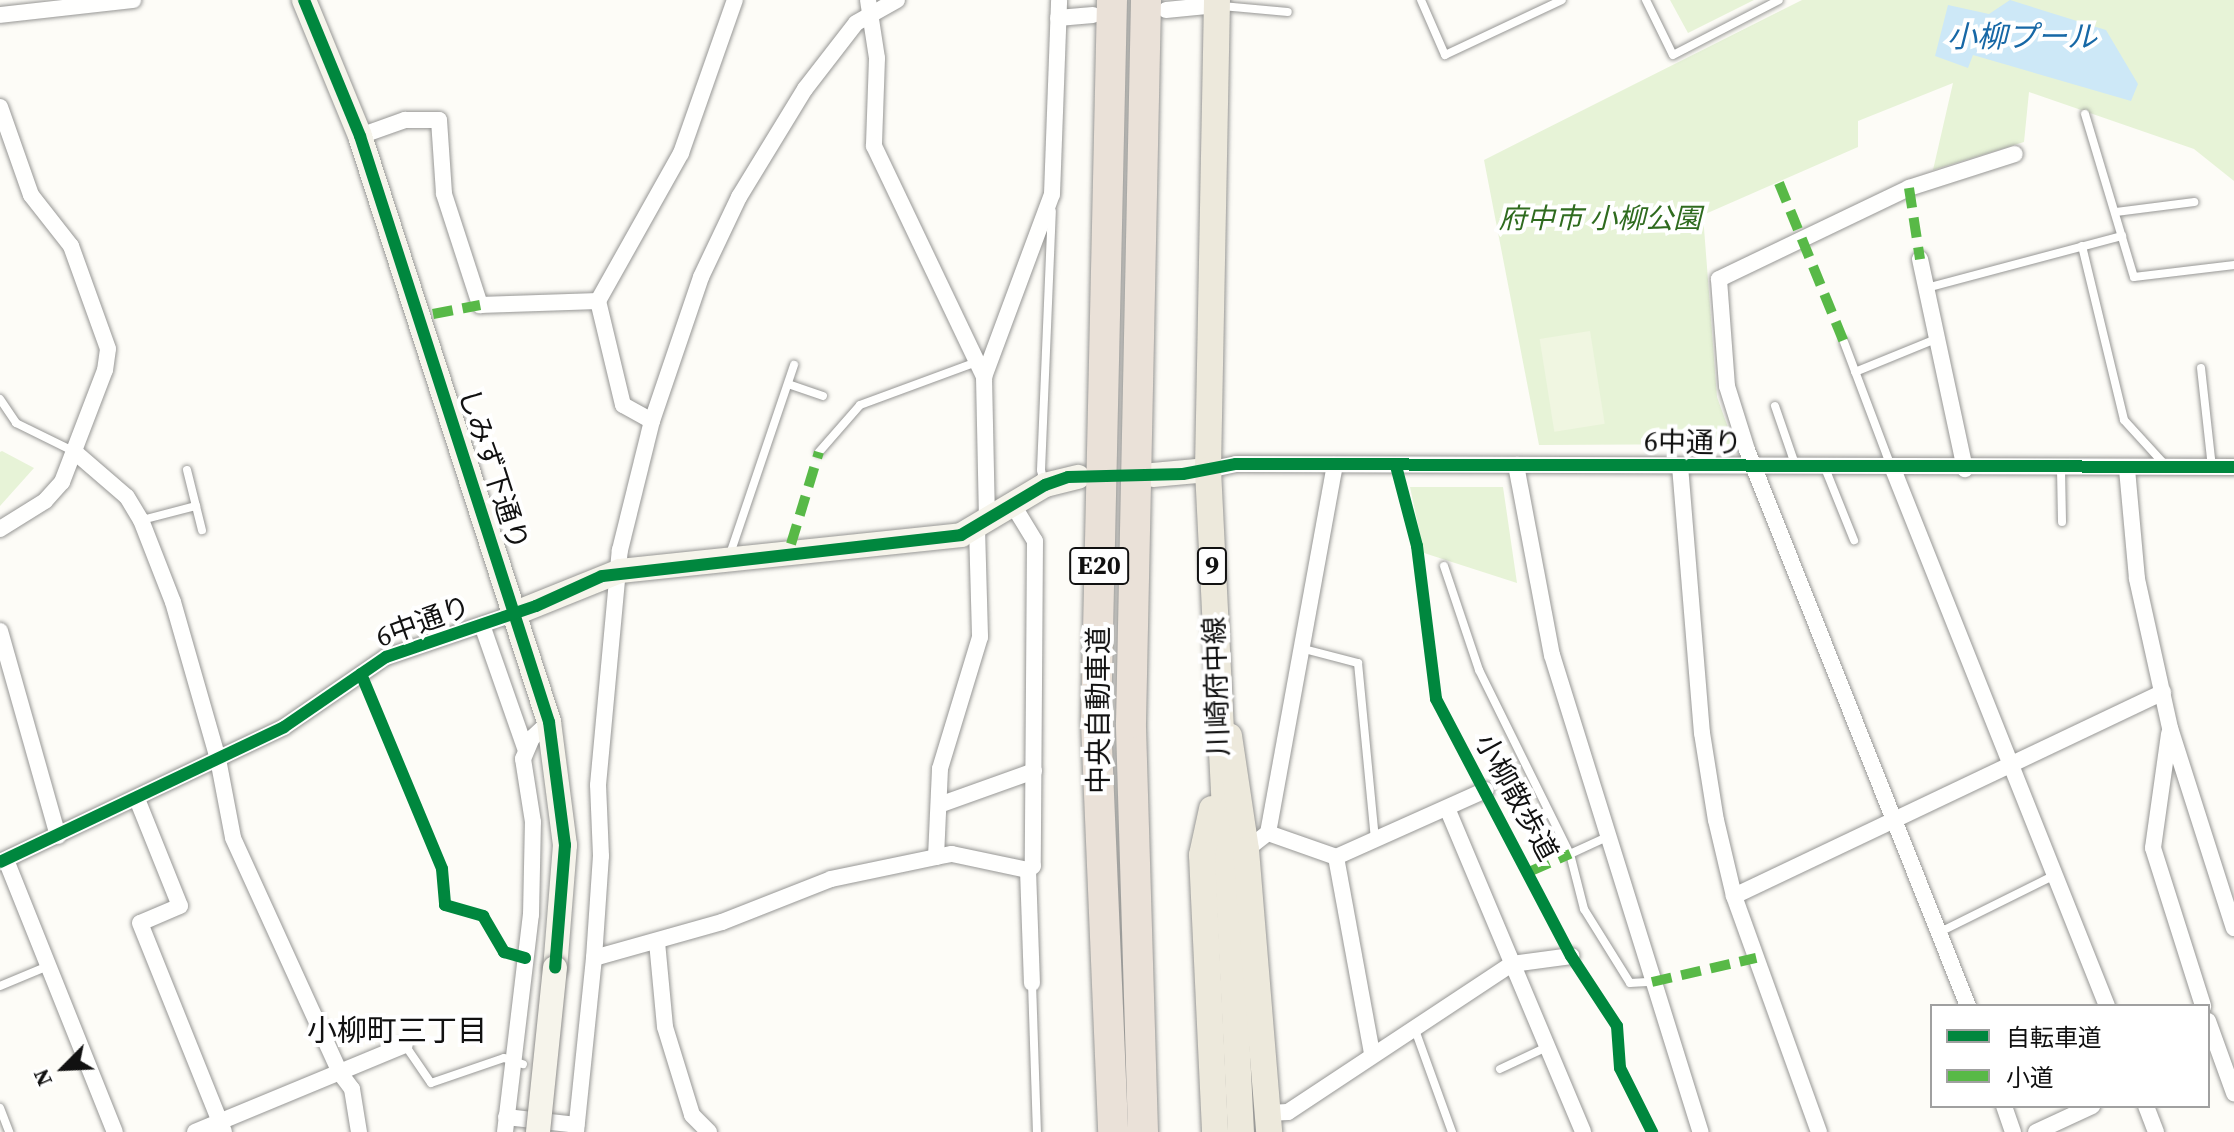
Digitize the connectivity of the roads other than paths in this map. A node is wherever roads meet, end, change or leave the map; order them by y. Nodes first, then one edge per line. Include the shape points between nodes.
1 (133, 0) edge
2 (304, 0) edge
3 (735, 0) edge
4 (897, 0) edge
5 (1059, 0) edge
6 (1421, 0) edge
7 (1562, 0) edge
8 (1646, 0) edge
9 (1779, 0) edge
10 (1217, 3) edge
11 (1156, 5) edge
12 (870, 8) edge
13 (1102, 8) edge
14 (1288, 12) dead end
15 (0, 15) edge
16 (1058, 18) junction
17 (0, 107) edge
18 (2085, 114) dead end
19 (360, 136) junction
20 (2015, 154) dead end
21 (1052, 194) junction
22 (2194, 202) dead end
23 (2116, 212) junction
24 (2122, 236) junction
25 (2082, 246) junction
26 (1920, 259) dead end
27 (2234, 265) edge
28 (1926, 288) junction
29 (598, 301) junction
30 (1936, 339) junction
31 (1844, 342) dead end
32 (794, 365) dead end
33 (2201, 368) dead end
34 (980, 370) junction
35 (1855, 372) junction
36 (788, 384) junction
37 (823, 396) dead end
38 (0, 399) edge
39 (1775, 406) dead end
40 (652, 421) junction
41 (819, 452) dead end
42 (76, 453) junction
43 (1335, 465) junction
44 (1516, 465) junction
45 (1680, 466) junction
46 (1753, 467) junction
47 (2212, 467) junction
48 (2234, 467) edge
49 (1796, 468) junction
50 (1825, 468) junction
51 (2168, 468) junction
52 (1893, 469) junction
53 (1965, 469) junction
54 (2061, 469) junction
55 (2127, 469) junction
56 (187, 470) dead end
57 (1208, 470) junction
58 (1153, 475) dead end
59 (1078, 477) dead end
60 (1045, 485) junction
61 (1013, 505) junction
62 (196, 506) junction
63 (141, 520) junction
64 (2062, 522) dead end
65 (982, 524) junction
66 (0, 529) edge
67 (202, 530) dead end
68 (1854, 540) dead end
69 (727, 561) junction
70 (1444, 566) dead end
71 (620, 571) junction
72 (516, 613) junction
73 (482, 625) junction
74 (0, 631) edge
75 (1304, 649) junction
76 (1216, 690) junction
77 (2163, 692) junction
78 (549, 722) junction
79 (2170, 728) junction
80 (525, 748) junction
81 (218, 759) junction
82 (2011, 761) junction
83 (1034, 771) junction
84 (1220, 779) junction
85 (1486, 790) dead end
86 (137, 799) junction
87 (939, 805) junction
88 (1447, 808) junction
89 (1896, 818) junction
90 (1268, 833) junction
91 (58, 836) junction
92 (1607, 837) junction
93 (1375, 839) junction
94 (1246, 850) junction
95 (1570, 854) junction
96 (936, 857) junction
97 (1336, 857) junction
98 (3, 861) edge
99 (1028, 870) junction
100 (2055, 875) junction
101 (1734, 896) junction
102 (2234, 928) edge
103 (1940, 932) junction
104 (657, 942) junction
105 (1571, 956) dead end
106 (594, 958) junction
107 (1512, 964) junction
108 (49, 966) junction
109 (1652, 982) junction
110 (1032, 983) joint
111 (0, 986) edge
112 (1967, 1004) edge
113 (2106, 1004) edge
114 (2202, 1004) edge
115 (1413, 1027) junction
116 (2210, 1027) edge
117 (405, 1045) joint
118 (1547, 1047) junction
119 (1372, 1054) junction
120 (518, 1063) junction
121 (1500, 1069) dead end
122 (340, 1073) junction
123 (2234, 1093) edge
124 (0, 1108) edge
125 (2005, 1108) edge
126 (2088, 1108) edge
127 (2147, 1108) edge
128 (1268, 1122) edge
129 (506, 1125) edge
130 (222, 1127) edge
131 (577, 1128) edge
132 (9, 1132) edge
133 (115, 1132) edge
134 (195, 1132) edge
135 (359, 1132) edge
136 (538, 1132) edge
137 (709, 1132) edge
138 (1037, 1132) edge
139 (1113, 1132) edge
140 (1143, 1132) edge
141 (1215, 1132) edge
142 (1241, 1132) edge
143 (1452, 1132) edge
144 (1583, 1132) edge
145 (1701, 1132) edge
146 (1819, 1132) edge
147 (2013, 1132) edge
148 (2036, 1132) edge
149 (2156, 1132) edge

1 - 15 street
2 - 19 street, しみず下通り
3 - 29 street via 681,153
4 - 12 street
5 - 16 street
6 - 7 lane via 1445,55
8 - 9 lane via 1673,55
10 - 11 street
10 - 14 lane
10 - 57 main road, 川崎府中線 / 9
11 - 140 highway, 中央自動車道 / E20 via 1131,723
12 - 34 street via 877,58 874,146
12 - 40 street via 805,89 739,197 701,277
13 - 16 street
13 - 139 highway, 中央自動車道 / E20 via 1096,722
16 - 21 street
17 - 42 street via 31,195 71,246 108,349
18 - 23 lane
19 - 29 street via 405,120 439,120 444,194 480,305
19 - 72 street, しみず下通り
20 - 46 street via 1909,188 1719,279 1727,386
21 - 34 street
21 - 60 lane via 1041,470
22 - 23 lane
23 - 24 lane
24 - 25 lane
24 - 27 lane via 2134,277
25 - 28 lane
25 - 51 lane via 2124,420
26 - 28 street
28 - 30 street
29 - 40 street via 623,405
30 - 35 lane
30 - 53 street
31 - 35 lane
32 - 36 lane
33 - 47 lane
34 - 41 lane via 860,405
34 - 65 street
35 - 52 lane
36 - 37 lane
36 - 69 lane
38 - 42 lane via 16,423
39 - 49 lane
40 - 71 street
42 - 63 street via 127,497
42 - 66 street via 45,501
43 - 44 street, 6中通り
43 - 57 street, 6中通り via 1236,464
43 - 75 street
44 - 45 street, 6中通り
44 - 92 street via 1552,655
45 - 46 street, 6中通り
45 - 101 street via 1702,733
46 - 49 street, 6中通り
46 - 89 street
47 - 48 street, 6中通り
47 - 51 street, 6中通り
49 - 50 street, 6中通り
50 - 52 street, 6中通り
50 - 68 lane
51 - 55 street, 6中通り
52 - 53 street, 6中通り
52 - 82 street
53 - 54 street, 6中通り
54 - 55 street, 6中通り
54 - 64 lane
55 - 77 street via 2137,579
56 - 62 lane
57 - 58 street, 6中通り
57 - 76 main road, 川崎府中線 / 9
59 - 60 street, 6中通り
60 - 61 street, 6中通り
61 - 65 street, 6中通り
61 - 83 street via 1035,541
62 - 63 lane
62 - 67 lane
63 - 81 street via 173,602
65 - 69 street, 6中通り via 947,537
65 - 87 street via 980,637 940,769
69 - 71 street, 6中通り
70 - 95 lane via 1479,670
71 - 72 street, 6中通り
71 - 106 street via 599,769 601,856
72 - 73 street, 6中通り
72 - 78 street, しみず下通り
73 - 80 street
73 - 81 street, 6中通り via 386,657 284,727
74 - 91 street
75 - 90 street
75 - 93 lane via 1358,663
76 - 84 main road, 川崎府中線 / 9
76 - 94 main road via 1237,767
77 - 79 street
77 - 82 street
78 - 80 street
78 - 136 street, しみず下通り, bridge via 565,845
79 - 102 street
79 - 114 street via 2153,848
80 - 120 street via 533,868
81 - 86 street, 6中通り
81 - 122 street via 233,838
82 - 89 street
82 - 100 street
83 - 87 street
83 - 99 street via 1033,866
84 - 141 main road via 1202,855
84 - 142 main road, 川崎府中線 / 9
85 - 88 street
86 - 91 street, 6中通り
86 - 130 street via 180,906 140,923
87 - 96 street
88 - 93 street
88 - 107 street
89 - 101 street
89 - 103 street
90 - 94 street
90 - 97 street
91 - 98 street, 6中通り
92 - 95 lane
92 - 109 street
93 - 97 street
94 - 128 main road
95 - 109 lane via 1584,909 1630,983
96 - 99 street via 952,854
96 - 104 street via 831,879
97 - 119 street
98 - 108 street
99 - 110 street
100 - 103 lane
100 - 113 street
101 - 146 street
103 - 112 street
104 - 106 street
104 - 137 street via 665,1027 692,1115
105 - 107 street
106 - 131 street
107 - 115 street
107 - 118 street
108 - 111 lane
108 - 133 street
109 - 145 street
110 - 138 lane
115 - 119 street
115 - 143 lane
116 - 123 street
117 - 120 lane via 431,1083 504,1058
117 - 122 street
118 - 121 lane
118 - 144 street
119 - 128 street
120 - 129 street
122 - 130 street
122 - 135 street via 352,1089
124 - 132 lane
125 - 147 street
126 - 148 street
127 - 149 street
129 - 131 street
130 - 134 street

